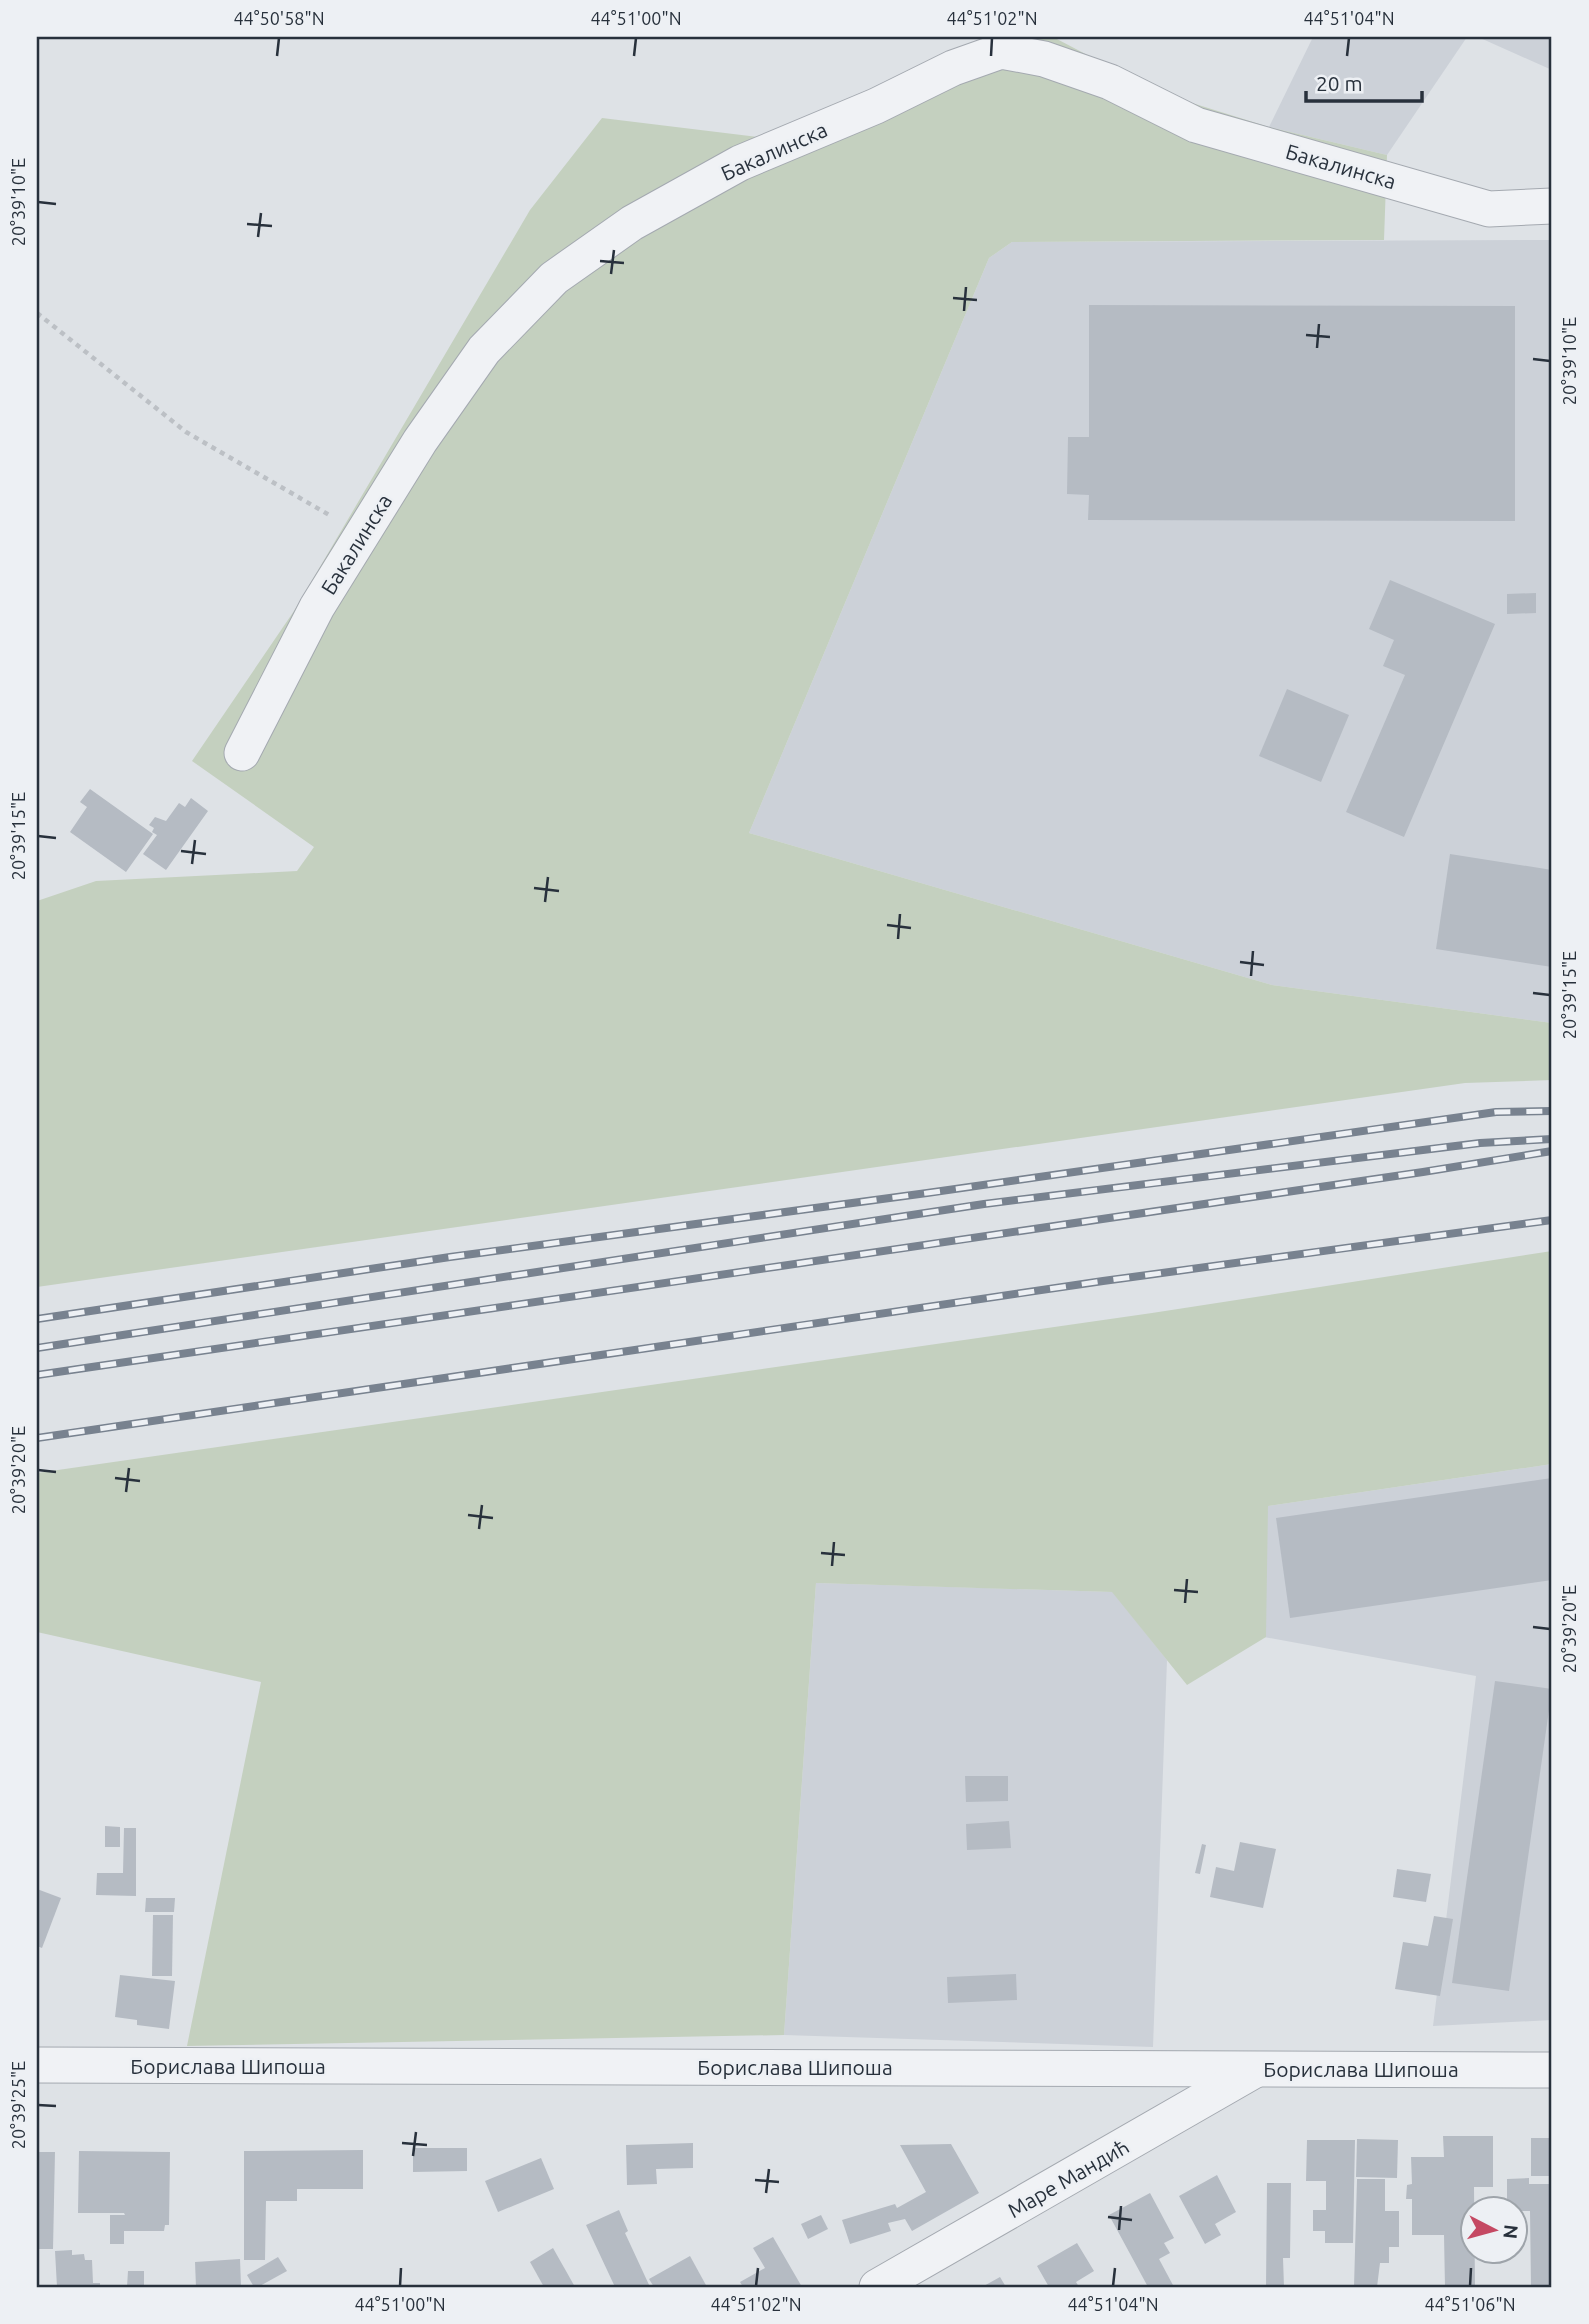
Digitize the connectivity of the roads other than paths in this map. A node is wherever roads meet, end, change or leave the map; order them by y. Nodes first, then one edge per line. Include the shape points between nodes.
1 (1552, 206) edge
2 (242, 753) dead end
3 (37, 2065) edge
4 (1258, 2068) junction
5 (1552, 2070) edge
6 (877, 2287) edge

1 - 2 street, Бакалинска via 1489,209 1196,125 1110,82 1044,59 1001,51 953,68 740,163 632,223 554,278 484,349 419,440 317,607
3 - 4 street, Борислава Шипоша
4 - 5 street, Борислава Шипоша
4 - 6 street, Маре Мандић

